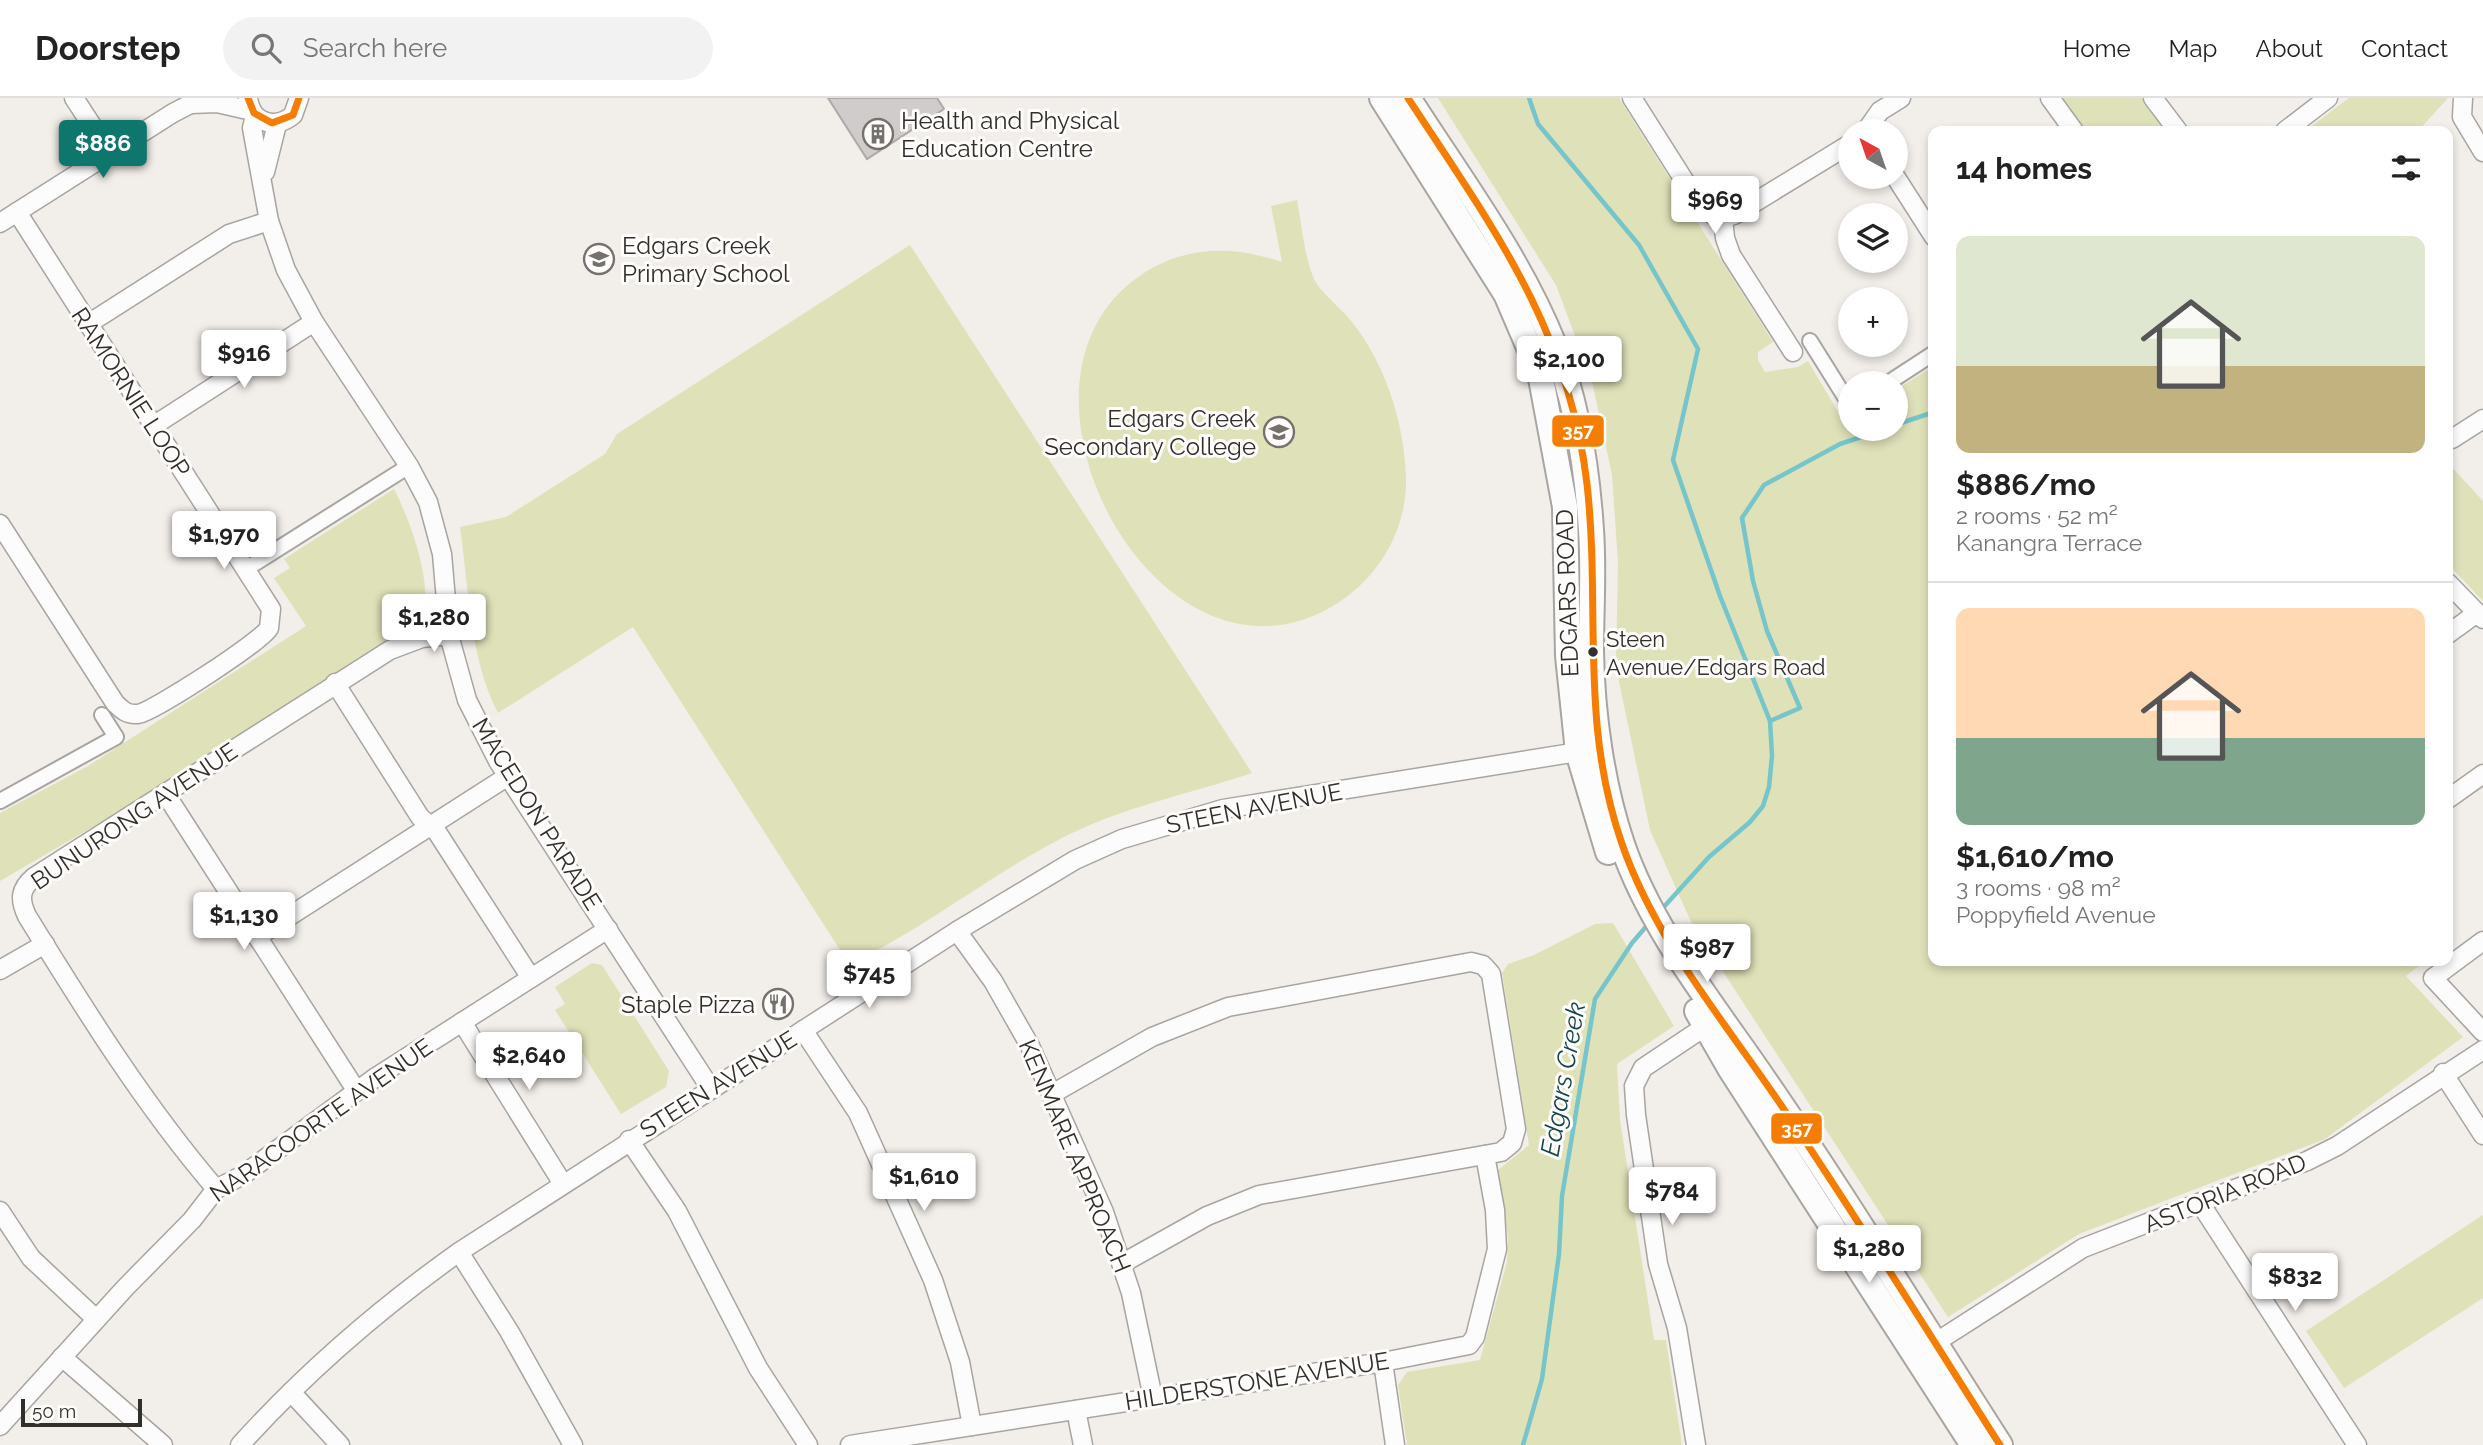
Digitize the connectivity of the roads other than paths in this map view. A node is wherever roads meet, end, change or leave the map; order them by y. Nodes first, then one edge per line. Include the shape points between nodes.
1 (74, 98) edge
2 (299, 98) edge
3 (1382, 98) edge
4 (1408, 98) edge
5 (1632, 98) edge
6 (1901, 98) edge
7 (2050, 98) edge
8 (2153, 98) edge
9 (2328, 98) edge
10 (2463, 98) edge
11 (195, 101) edge
12 (252, 108) edge
13 (1874, 119) edge
14 (277, 124) junction
15 (2070, 126) edge
16 (2174, 126) edge
17 (2292, 126) edge
18 (1838, 151) edge
19 (2483, 152) edge
20 (110, 153) junction
21 (264, 179) junction
22 (1903, 189) edge
23 (17, 212) junction
24 (1723, 218) junction
25 (268, 221) junction
26 (0, 223) edge
27 (1928, 228) edge
28 (314, 321) junction
29 (88, 324) junction
30 (1810, 341) dead end
31 (1793, 352) dead end
32 (1928, 358) edge
33 (1907, 371) edge
34 (1838, 386) edge
35 (2483, 419) edge
36 (153, 425) junction
37 (2453, 438) edge
38 (409, 466) junction
39 (0, 524) edge
40 (246, 569) junction
41 (2453, 588) edge
42 (2480, 616) edge
43 (2453, 631) edge
44 (449, 635) junction
45 (335, 683) junction
46 (102, 715) dead end
47 (1578, 752) junction
48 (2483, 774) edge
49 (508, 776) junction
50 (165, 793) junction
51 (2453, 796) edge
52 (0, 801) edge
53 (430, 826) junction
54 (1630, 879) junction
55 (608, 929) junction
56 (957, 931) junction
57 (257, 937) junction
58 (2483, 941) edge
59 (45, 944) junction
60 (1674, 959) junction
61 (2453, 963) edge
62 (2449, 966) edge
63 (0, 970) edge
64 (531, 978) junction
65 (462, 1022) junction
66 (1706, 1026) junction
67 (803, 1030) junction
68 (2483, 1032) edge
69 (2483, 1050) edge
70 (2443, 1073) junction
71 (711, 1089) junction
72 (356, 1090) junction
73 (1052, 1094) junction
74 (2483, 1135) edge
75 (629, 1140) junction
76 (1485, 1155) junction
77 (563, 1184) junction
78 (216, 1189) junction
79 (2200, 1203) junction
80 (0, 1211) edge
81 (458, 1252) junction
82 (1123, 1263) junction
83 (96, 1319) junction
84 (1925, 1349) junction
85 (62, 1357) junction
86 (1382, 1362) junction
87 (291, 1392) junction
88 (1153, 1398) junction
89 (1076, 1410) junction
90 (0, 1426) edge
91 (972, 1426) junction
92 (898, 1441) edge
93 (163, 1445) edge
94 (240, 1445) edge
95 (340, 1445) edge
96 (573, 1445) edge
97 (808, 1445) edge
98 (850, 1445) edge
99 (1083, 1445) edge
100 (1395, 1445) edge
101 (1696, 1445) edge
102 (1973, 1445) edge
103 (2000, 1445) edge
104 (2357, 1445) edge

1 - 20 street
2 - 14 street via 293,115
3 - 47 main road, EDGARS ROAD via 1500,284 1540,373 1565,507 1566,630
4 - 54 main road, EDGARS ROAD via 1524,281 1555,347 1569,393 1591,530 1591,655 1601,748
5 - 24 street via 1696,200 1710,214
6 - 13 street
7 - 15 street
8 - 16 street
9 - 17 street
10 - 19 street via 2462,117
11 - 12 street
11 - 20 street
12 - 14 street via 265,122
12 - 21 street, MACEDON PARADE
14 - 21 street, MACEDON PARADE
18 - 24 street
20 - 23 street
21 - 25 street, MACEDON PARADE
22 - 27 street
23 - 26 street
23 - 29 street, RAMORNIE LOOP
24 - 31 street via 1731,255
25 - 28 street, MACEDON PARADE via 286,270
25 - 29 street via 229,234
28 - 36 street
28 - 38 street, MACEDON PARADE
29 - 36 street, RAMORNIE LOOP
30 - 34 street
32 - 33 street
35 - 37 street
36 - 40 street, RAMORNIE LOOP
38 - 40 street
38 - 44 street, MACEDON PARADE via 437,528
39 - 40 street, RAMORNIE LOOP via 115,703 129,713 155,706 265,635 272,621 271,609
41 - 42 street
42 - 43 street
44 - 45 street, BUNURONG AVENUE via 408,641
44 - 49 street, MACEDON PARADE via 467,700
45 - 50 street, BUNURONG AVENUE
45 - 53 street
46 - 52 street via 116,737
47 - 54 main road, EDGARS ROAD via 1607,850
47 - 56 street, STEEN AVENUE via 1272,800 1175,821 1075,860
48 - 51 street
49 - 53 street
49 - 55 street, MACEDON PARADE
50 - 57 street
50 - 59 street, BUNURONG AVENUE via 27,884 21,903
53 - 57 street
53 - 64 street
54 - 60 main road, EDGARS ROAD
55 - 64 street, NARACOORTE AVENUE
55 - 71 street, MACEDON PARADE
56 - 67 street, STEEN AVENUE
56 - 73 street, KENMARE APPROACH via 1015,1017
57 - 72 street
58 - 61 street
59 - 63 street
59 - 78 street, BUNURONG AVENUE via 157,1117
60 - 66 main road, EDGARS ROAD
60 - 84 main road, EDGARS ROAD
62 - 68 street via 2433,978
64 - 65 street, NARACOORTE AVENUE
65 - 72 street, NARACOORTE AVENUE
65 - 77 street
66 - 84 main road, EDGARS ROAD
66 - 101 street via 1643,1068 1634,1086 1658,1264 1679,1337
67 - 71 street, STEEN AVENUE
67 - 91 street via 858,1113 933,1280 960,1362
69 - 70 street, ASTORIA ROAD
70 - 74 street
70 - 79 street, ASTORIA ROAD via 2337,1146
71 - 75 street, STEEN AVENUE
72 - 78 street, NARACOORTE AVENUE via 243,1175
73 - 76 street via 1152,1037 1228,1007 1477,963 1487,968 1493,979 1516,1129 1508,1148
73 - 82 street, KENMARE APPROACH
75 - 77 street, STEEN AVENUE
75 - 97 street via 683,1222 758,1368
76 - 82 street via 1259,1195 1207,1216
76 - 86 street, HILDERSTONE AVENUE via 1497,1249 1475,1338 1462,1348
77 - 81 street, STEEN AVENUE
78 - 83 street, NARACOORTE AVENUE
79 - 84 street, ASTORIA ROAD via 2083,1248
79 - 104 street
80 - 83 street via 31,1258
81 - 87 street, STEEN AVENUE via 362,1326
81 - 96 street
82 - 88 street, KENMARE APPROACH
83 - 85 street, NARACOORTE AVENUE
84 - 102 main road, EDGARS ROAD
84 - 103 main road, EDGARS ROAD
85 - 90 street, NARACOORTE AVENUE
85 - 93 street
86 - 88 street, HILDERSTONE AVENUE
86 - 100 street
87 - 94 street, STEEN AVENUE
87 - 95 street
88 - 89 street, HILDERSTONE AVENUE
89 - 91 street, HILDERSTONE AVENUE
89 - 99 street
91 - 92 street, HILDERSTONE AVENUE
92 - 98 street, HILDERSTONE AVENUE

